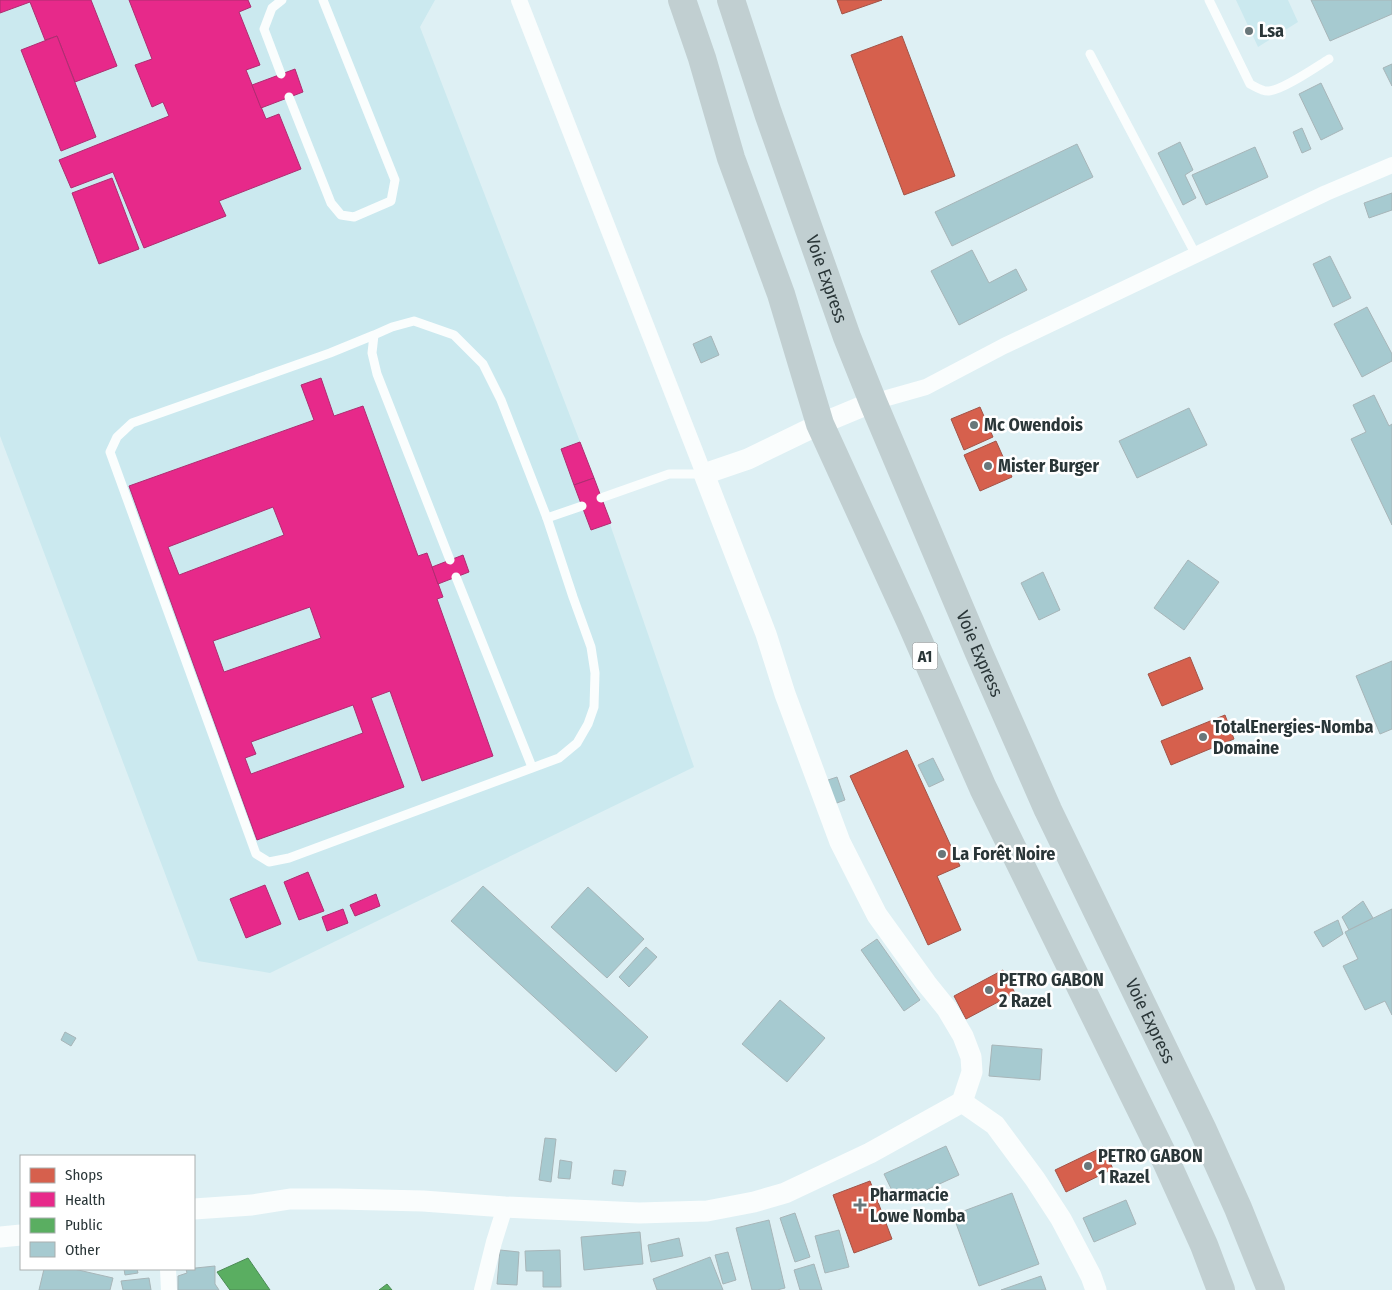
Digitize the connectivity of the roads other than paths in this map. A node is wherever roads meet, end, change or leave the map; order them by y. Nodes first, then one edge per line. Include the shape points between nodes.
1 (282, 0) edge
2 (323, 0) edge
3 (519, 0) edge
4 (682, 0) edge
5 (731, 0) edge
6 (1209, 0) edge
7 (1090, 54) dead end
8 (1329, 59) dead end
9 (281, 74) dead end
10 (290, 97) dead end
11 (1392, 165) edge
12 (1196, 255) junction
13 (374, 335) junction
14 (873, 402) junction
15 (820, 424) junction
16 (704, 474) junction
17 (601, 498) dead end
18 (582, 506) dead end
19 (547, 518) junction
20 (450, 560) dead end
21 (456, 577) dead end
22 (532, 767) junction
23 (962, 1102) junction
24 (505, 1207) junction
25 (195, 1209) edge
26 (20, 1235) edge
27 (0, 1237) edge
28 (168, 1270) edge
29 (169, 1290) edge
30 (482, 1290) edge
31 (1096, 1290) edge
32 (1221, 1290) edge
33 (1271, 1290) edge

1 - 9 lane via 272,8 264,28
2 - 10 lane via 394,180 391,201 354,217 341,215 331,203
3 - 16 street
4 - 15 highway, A1 via 730,158 781,294
5 - 14 highway, Voie Express via 771,122
6 - 8 lane via 1250,84 1258,88 1268,92 1280,88
7 - 12 lane
11 - 12 street
12 - 14 street via 926,386
13 - 19 lane via 414,321 454,335 483,364 501,400
13 - 20 lane via 372,353 377,374
13 - 22 lane via 132,423 118,437 110,452 249,835 256,854 269,862 289,858
14 - 15 street
14 - 33 highway, Voie Express via 1048,810 1202,1128
15 - 16 street via 748,459
15 - 32 highway, A1 via 983,788 1166,1161
16 - 17 lane via 669,474
16 - 23 street via 766,634 784,694 840,842 877,915 947,1009 963,1036 971,1057 972,1072
18 - 19 lane
19 - 22 lane via 591,647 596,673 594,707 577,743 559,758
21 - 22 lane
23 - 24 street via 829,1173 785,1193 754,1202 707,1211 638,1213
23 - 31 street via 995,1125 1035,1179 1061,1219
24 - 25 street via 422,1201 290,1199
24 - 30 street
26 - 27 street
28 - 29 street

